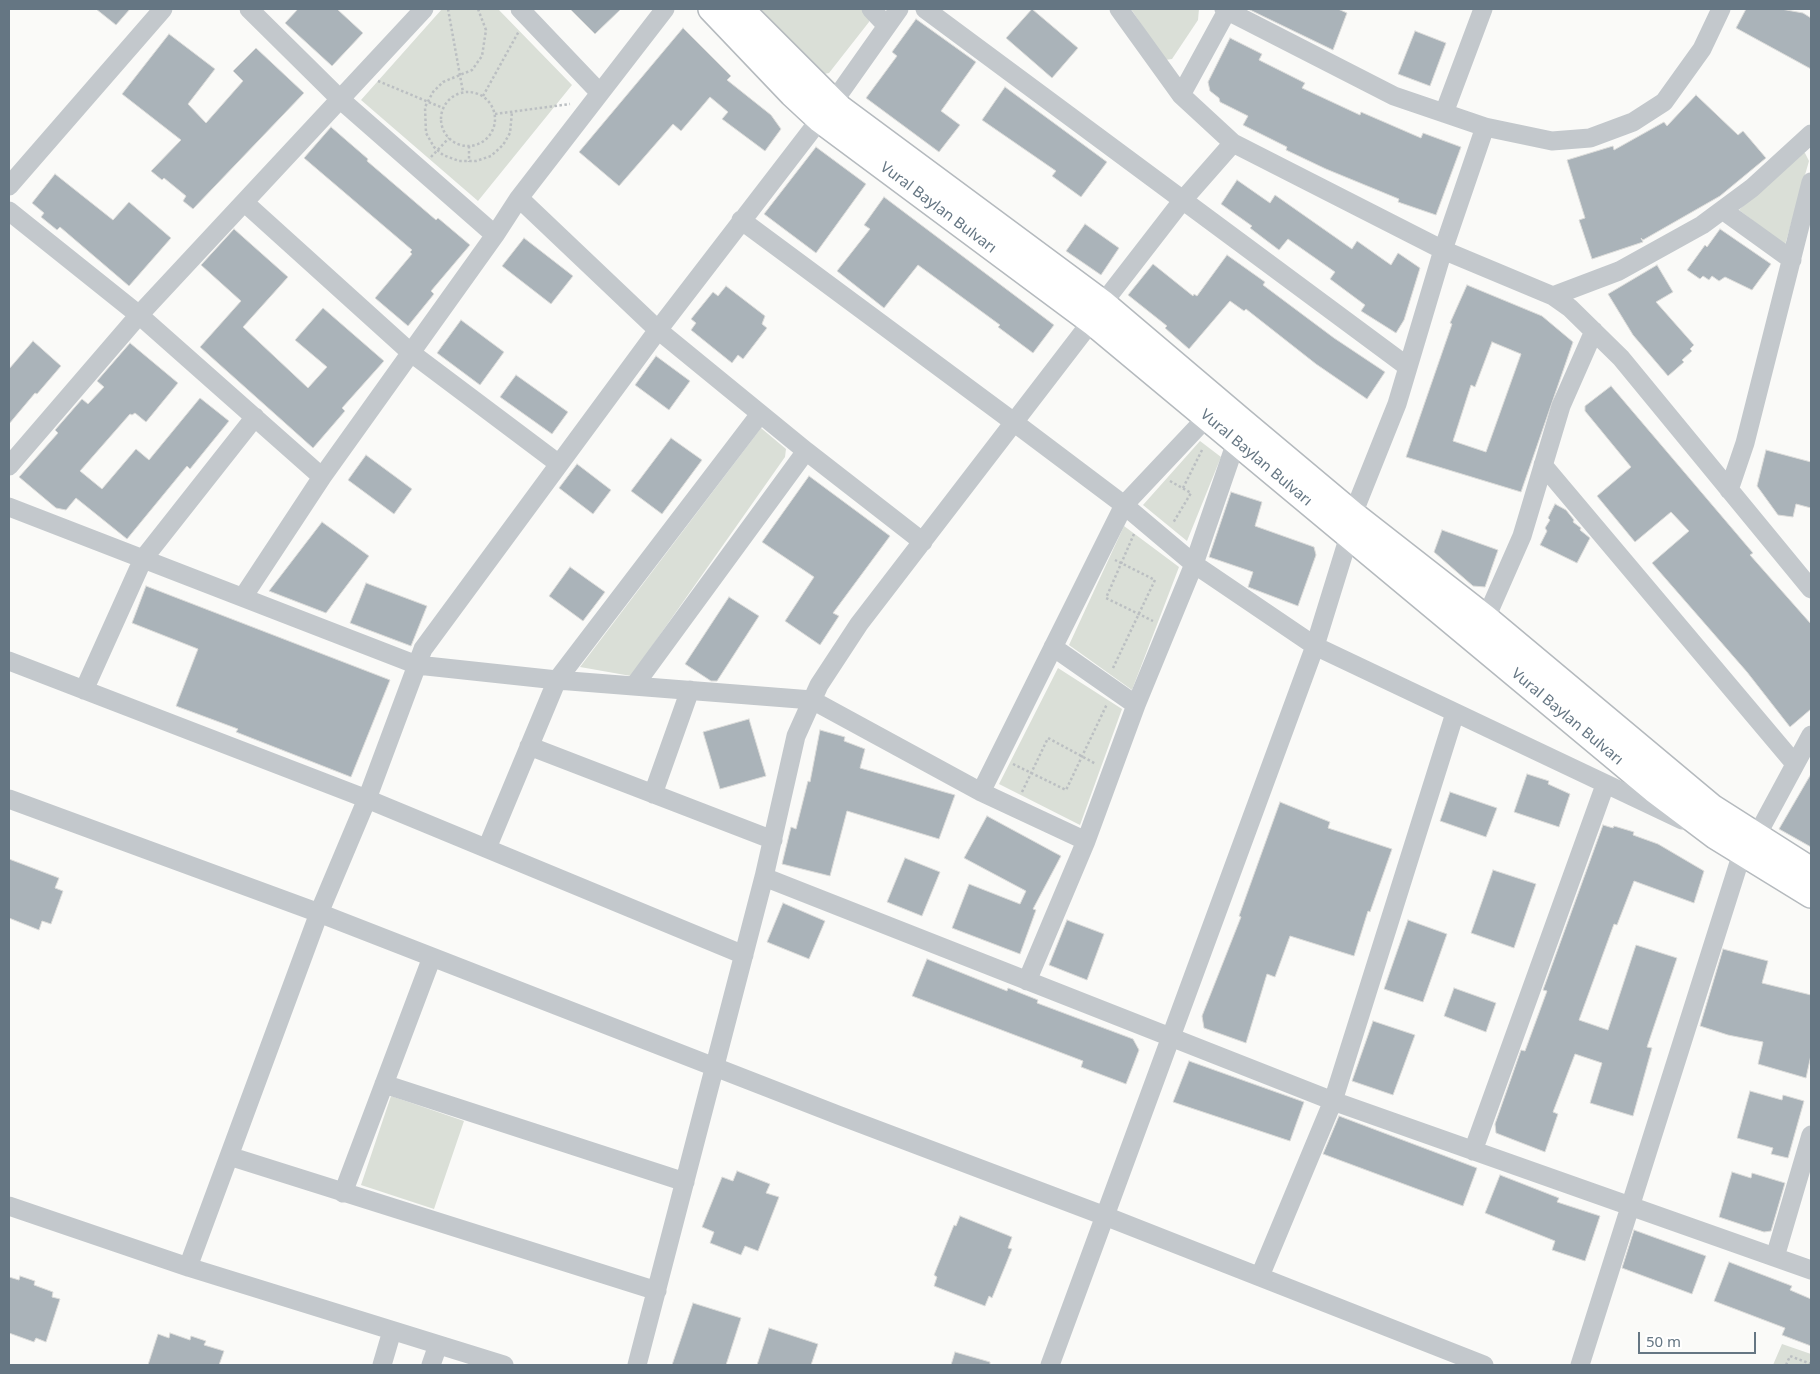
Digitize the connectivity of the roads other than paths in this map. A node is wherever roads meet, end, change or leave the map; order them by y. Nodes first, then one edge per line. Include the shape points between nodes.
1 (163, 9) edge
2 (249, 9) edge
3 (424, 9) edge
4 (665, 9) edge
5 (711, 9) edge
6 (741, 9) edge
7 (871, 9) edge
8 (899, 9) edge
9 (924, 9) edge
10 (1119, 9) edge
11 (1483, 9) edge
12 (1721, 9) edge
13 (1226, 10) edge
14 (524, 13) edge
15 (887, 26) junction
16 (596, 96) junction
17 (1181, 96) junction
18 (340, 100) junction
19 (826, 110) junction
20 (1444, 113) junction
21 (1485, 127) junction
22 (1811, 134) edge
23 (1233, 143) junction
24 (1811, 182) edge
25 (9, 186) edge
26 (518, 198) junction
27 (1182, 201) junction
28 (244, 202) junction
29 (1724, 210) junction
30 (9, 211) edge
31 (1807, 218) edge
32 (741, 220) junction
33 (495, 235) junction
34 (1443, 250) junction
35 (1792, 260) junction
36 (1553, 296) junction
37 (1097, 312) junction
38 (139, 316) junction
39 (658, 330) junction
40 (1594, 330) junction
41 (410, 352) junction
42 (1408, 367) junction
43 (760, 414) junction
44 (255, 417) junction
45 (1207, 417) junction
46 (1015, 423) junction
47 (1236, 442) junction
48 (806, 451) junction
49 (559, 464) junction
50 (1543, 465) junction
51 (9, 466) edge
52 (322, 477) junction
53 (1729, 490) junction
54 (1124, 505) junction
55 (9, 507) edge
56 (1351, 525) junction
57 (923, 542) junction
58 (143, 559) junction
59 (1194, 564) junction
60 (1811, 589) edge
61 (243, 597) junction
62 (1486, 618) junction
63 (1315, 646) junction
64 (1053, 647) junction
65 (9, 661) edge
66 (417, 664) junction
67 (557, 680) junction
68 (634, 686) junction
69 (84, 690) junction
70 (690, 690) junction
71 (812, 700) junction
72 (1136, 704) junction
73 (1455, 713) junction
74 (1811, 735) edge
75 (529, 746) junction
76 (1795, 764) junction
77 (1605, 785) junction
78 (980, 792) junction
79 (653, 794) junction
80 (9, 799) edge
81 (366, 799) junction
82 (1713, 835) junction
83 (773, 840) junction
84 (1086, 841) junction
85 (1749, 845) junction
86 (487, 848) junction
87 (1811, 870) edge
88 (764, 878) junction
89 (1811, 895) edge
90 (319, 913) junction
91 (744, 955) junction
92 (432, 957) junction
93 (1027, 981) junction
94 (1171, 1038) junction
95 (715, 1066) junction
96 (384, 1084) junction
97 (1332, 1101) junction
98 (1811, 1135) edge
99 (1472, 1152) junction
100 (229, 1156) junction
101 (685, 1182) junction
102 (343, 1192) junction
103 (9, 1206) edge
104 (1630, 1206) junction
105 (1105, 1216) junction
106 (1775, 1257) junction
107 (188, 1267) junction
108 (1811, 1270) edge
109 (1260, 1276) junction
110 (656, 1291) junction
111 (392, 1332) junction
112 (438, 1345) junction
113 (382, 1365) edge
114 (431, 1365) edge
115 (504, 1365) edge
116 (637, 1365) edge
117 (1050, 1365) edge
118 (1484, 1365) edge
119 (1580, 1365) edge

1 - 25 street
2 - 18 street
3 - 18 street
4 - 16 street
5 - 19 main road, Vural Baylan Bulvarı
6 - 19 main road, Vural Baylan Bulvarı
7 - 15 street
8 - 15 street
9 - 27 street
10 - 17 street
11 - 20 street
12 - 21 street via 1702,49 1664,102 1633,122 1590,138 1552,141
13 - 17 street
13 - 20 street via 1394,96
14 - 16 street
15 - 19 street
16 - 26 street
17 - 23 street
18 - 28 street
18 - 33 street
19 - 32 street
19 - 37 main road, Vural Baylan Bulvarı via 890,145
20 - 21 street
21 - 34 street
22 - 29 street
23 - 27 street
23 - 34 street
24 - 31 street
26 - 33 street
26 - 39 street
27 - 37 street
27 - 42 street
28 - 38 street
28 - 41 street
29 - 35 street
29 - 36 street via 1618,271
30 - 38 street
31 - 35 street
32 - 39 street
32 - 46 street
33 - 41 street
34 - 36 street
34 - 42 street
35 - 53 street via 1745,443
36 - 40 street
37 - 45 main road, Vural Baylan Bulvarı
37 - 46 street
37 - 56 main road, Vural Baylan Bulvarı
38 - 44 street
38 - 51 street
39 - 43 street
39 - 49 street
40 - 50 street via 1561,406
40 - 53 street via 1621,358
41 - 49 street
41 - 52 street
42 - 56 street
43 - 48 street
43 - 67 street
44 - 52 street
44 - 58 street
45 - 47 main road, Vural Baylan Bulvarı
45 - 54 street
46 - 54 street
46 - 57 street
47 - 56 main road, Vural Baylan Bulvarı
47 - 59 street
48 - 57 street
48 - 68 street
49 - 66 street via 423,649
50 - 62 street via 1522,536
50 - 76 street
52 - 61 street
53 - 60 street
54 - 59 street
54 - 64 street
55 - 58 street
56 - 62 main road, Vural Baylan Bulvarı
56 - 63 street
56 - 82 main road, Vural Baylan Bulvarı via 1654,790
57 - 71 street via 859,624
58 - 61 street
58 - 69 street
59 - 63 street
59 - 72 street
61 - 66 street
62 - 85 main road, Vural Baylan Bulvarı via 1712,807
63 - 73 street
63 - 94 street
64 - 72 street
64 - 78 street
65 - 69 street
66 - 67 street
66 - 81 street
67 - 68 street
67 - 75 street
68 - 70 street
69 - 81 street
70 - 71 street
70 - 79 street
71 - 78 street
71 - 83 street via 796,736
72 - 84 street
73 - 77 street
73 - 97 street
74 - 76 street
75 - 79 street
75 - 86 street
76 - 85 street
77 - 82 street
77 - 99 street
78 - 84 street
79 - 83 street
80 - 90 street
81 - 86 street
81 - 90 street
82 - 85 main road, Vural Baylan Bulvarı
83 - 88 street
84 - 93 street
85 - 87 main road, Vural Baylan Bulvarı
85 - 89 main road, Vural Baylan Bulvarı
85 - 104 street
86 - 91 street
88 - 91 street
88 - 93 street
90 - 92 street
90 - 100 street
91 - 95 street
92 - 95 street
92 - 96 street
93 - 94 street
94 - 97 street
94 - 105 street
95 - 101 street
95 - 105 street
96 - 101 street
96 - 102 street
97 - 99 street
97 - 109 street
98 - 106 street
99 - 104 street
100 - 102 street
100 - 107 street
101 - 110 street
102 - 110 street
103 - 107 street
104 - 106 street
104 - 119 street
105 - 109 street
105 - 117 street
106 - 108 street
107 - 111 street
109 - 118 street
110 - 116 street
111 - 112 street
111 - 113 street
112 - 114 street
112 - 115 street

